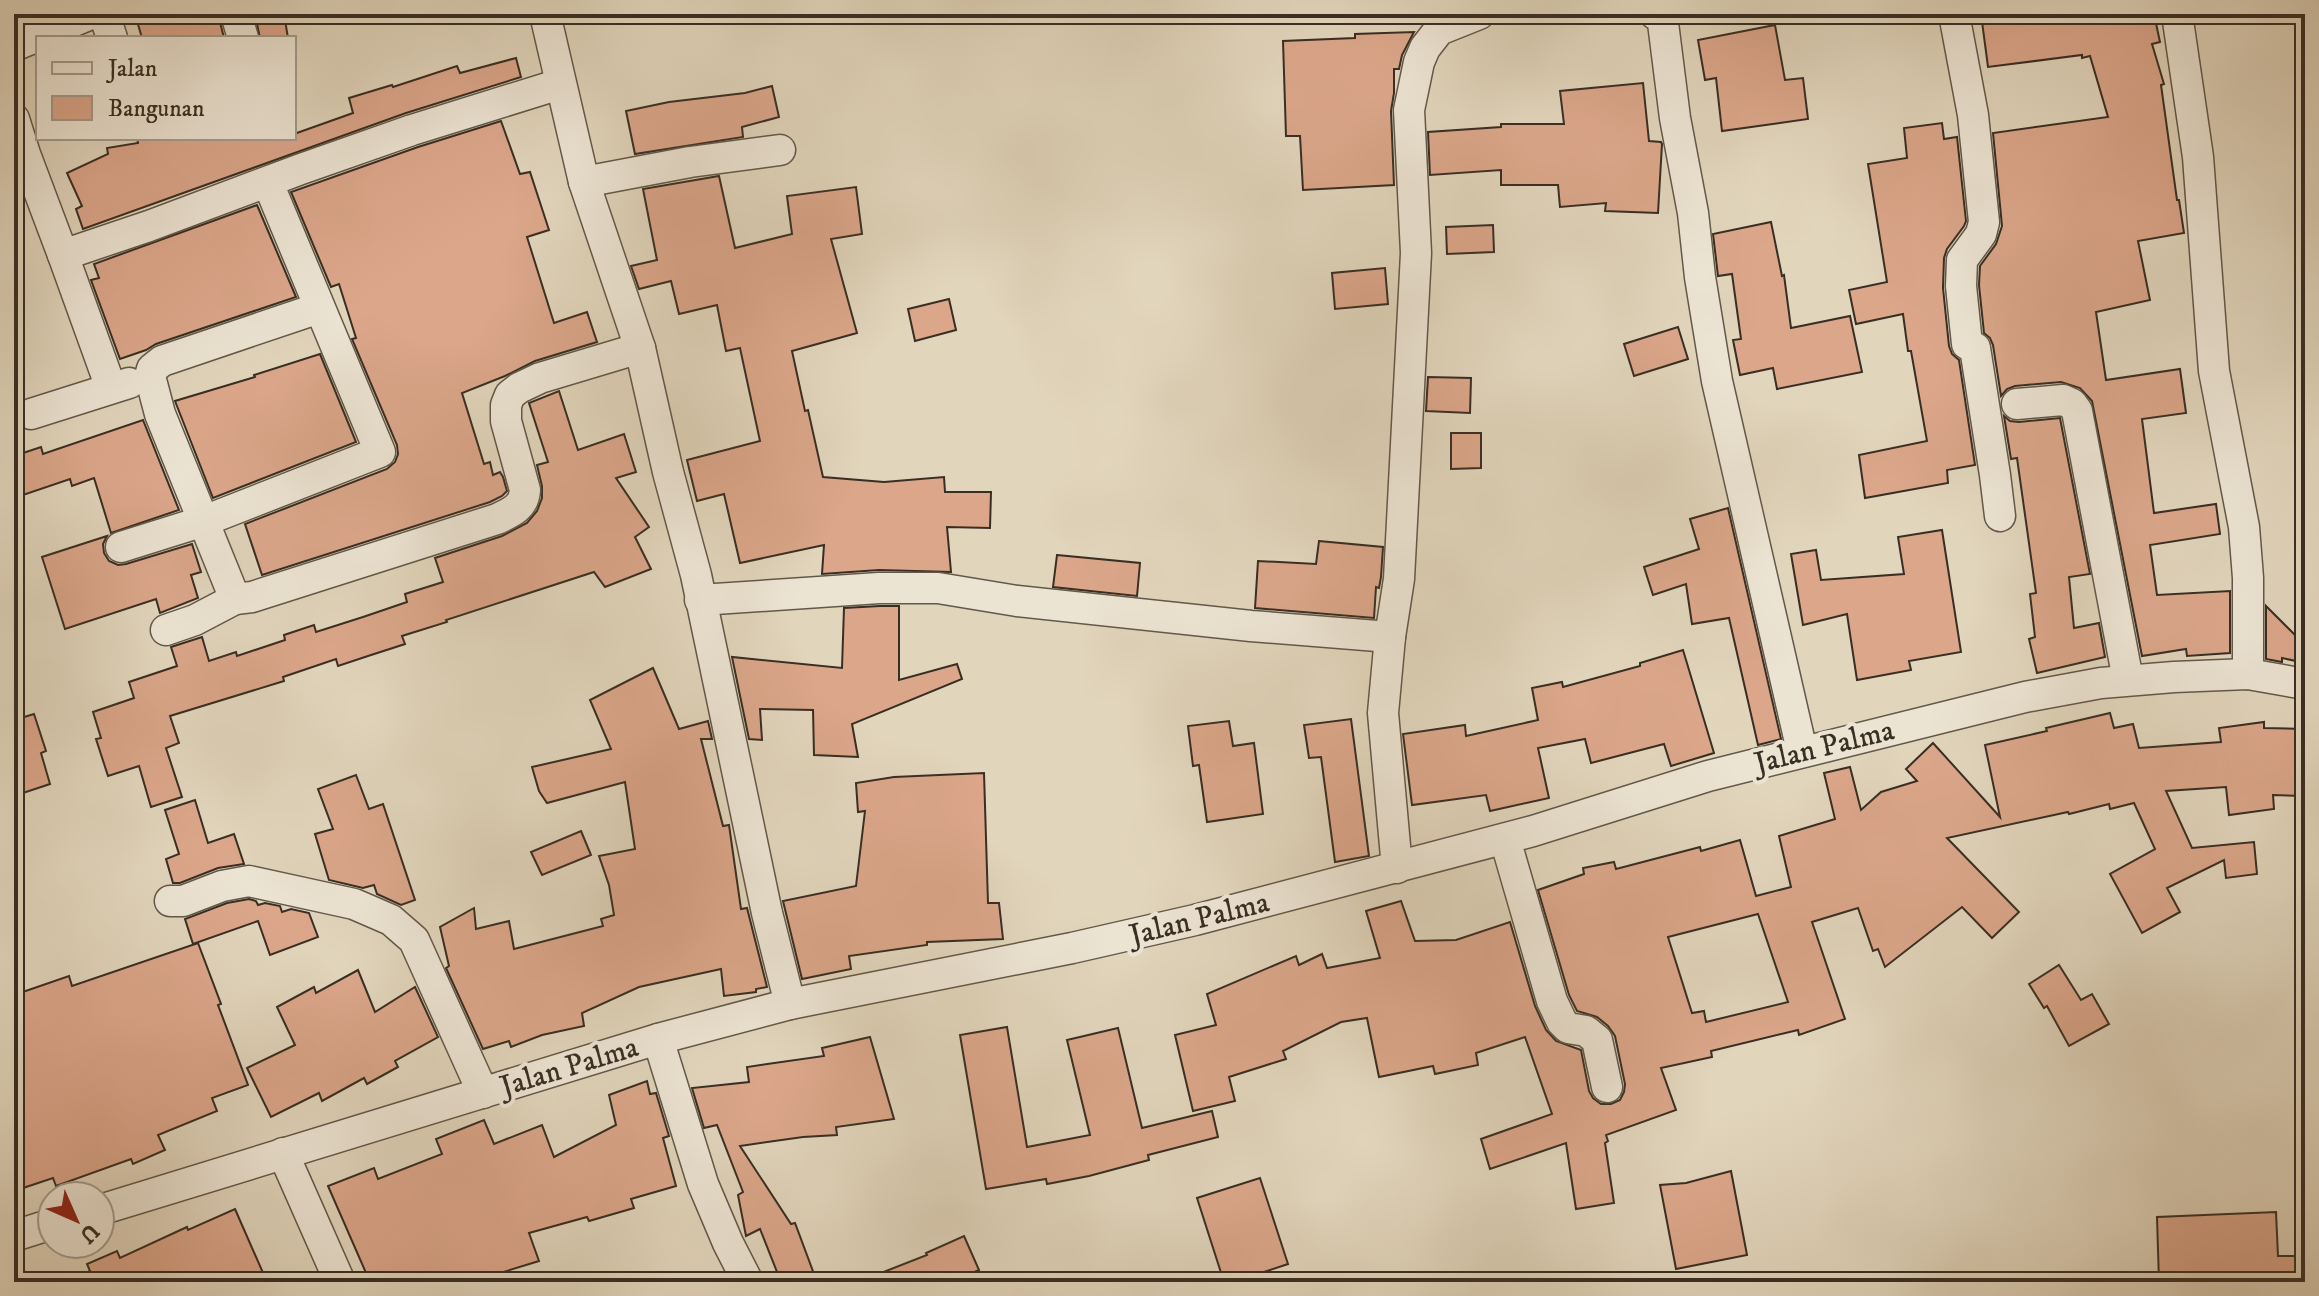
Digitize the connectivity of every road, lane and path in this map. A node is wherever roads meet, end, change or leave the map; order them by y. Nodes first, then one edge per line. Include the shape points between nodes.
1 (91, 14) edge
2 (104, 14) edge
3 (236, 14) edge
4 (545, 14) edge
5 (1479, 14) edge
6 (1660, 14) edge
7 (1954, 14) edge
8 (2177, 14) edge
9 (38, 36) edge
10 (111, 36) edge
11 (242, 36) edge
12 (36, 37) edge
13 (14, 46) edge
14 (560, 84) junction
15 (14, 119) edge
16 (780, 150) dead end
17 (584, 182) junction
18 (268, 183) junction
19 (63, 255) junction
20 (319, 308) junction
21 (640, 348) junction
22 (150, 376) junction
23 (111, 388) junction
24 (2017, 404) dead end
25 (31, 414) dead end
26 (2000, 516) dead end
27 (204, 521) junction
28 (121, 547) dead end
29 (235, 599) junction
30 (700, 600) junction
31 (166, 630) dead end
32 (1390, 637) junction
33 (2248, 674) junction
34 (2128, 680) junction
35 (2305, 684) edge
36 (1802, 751) junction
37 (1505, 839) junction
38 (1397, 868) junction
39 (170, 901) dead end
40 (790, 1004) junction
41 (658, 1039) junction
42 (1607, 1087) dead end
43 (483, 1093) junction
44 (283, 1153) junction
45 (116, 1205) edge
46 (36, 1229) edge
47 (14, 1236) edge
48 (340, 1282) edge
49 (748, 1282) edge

1 - 9 street
2 - 10 street
3 - 11 street
4 - 14 street
5 - 32 street via 1439,30 1425,48 1409,110 1416,253 1401,554
6 - 36 street via 1717,381
7 - 26 street via 1973,115 1984,222 1962,260 1961,286
8 - 33 street via 2198,157 2214,371 2244,527
12 - 13 street
14 - 17 street
14 - 18 street
15 - 19 street
16 - 17 street
17 - 21 street
18 - 19 street
18 - 20 street
19 - 23 street
20 - 22 street via 162,361
20 - 27 street via 380,452
21 - 29 street via 540,378 510,395 506,421 525,490 525,500 514,511
21 - 30 street
22 - 23 street
22 - 27 street
23 - 25 street
24 - 34 street via 2063,400 2077,411
27 - 28 street
27 - 29 street
29 - 31 street
30 - 32 street via 938,588 1079,608
30 - 40 street
32 - 38 street via 1383,713
33 - 34 street, Jalan Palma
33 - 35 street, Jalan Palma
34 - 36 street, Jalan Palma via 2025,697
36 - 37 street, Jalan Palma
37 - 38 street, Jalan Palma
37 - 42 street via 1552,1001 1568,1028 1586,1031 1597,1040
38 - 40 street, Jalan Palma via 1072,948
39 - 43 street via 249,881 354,904 391,920 414,940
40 - 41 street, Jalan Palma
41 - 43 street, Jalan Palma
41 - 49 street via 703,1184
43 - 44 street, Jalan Palma
44 - 45 street, Jalan Palma
44 - 48 street
46 - 47 street

